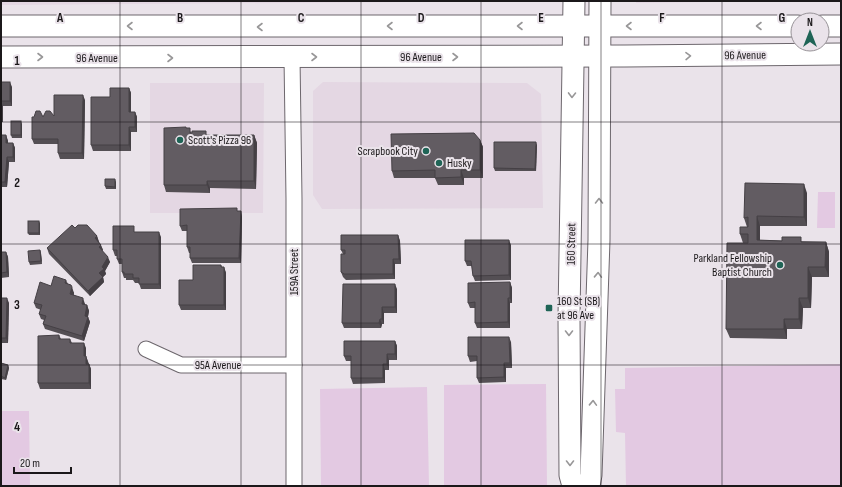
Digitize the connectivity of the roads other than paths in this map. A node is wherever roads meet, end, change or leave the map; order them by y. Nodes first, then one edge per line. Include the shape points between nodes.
1 (574, 1) edge
2 (600, 1) edge
3 (573, 25) junction
4 (1, 26) edge
5 (600, 26) junction
6 (790, 26) edge
7 (830, 26) edge
8 (841, 26) edge
9 (841, 54) edge
10 (572, 56) junction
11 (599, 56) junction
12 (1, 57) edge
13 (292, 57) junction
14 (146, 349) dead end
15 (294, 365) junction
16 (294, 486) edge
17 (573, 486) edge
18 (589, 486) edge

1 - 3 main road, 160 Street
2 - 5 main road
3 -> 4 main road
3 - 5 main road
3 - 10 main road, 160 Street
6 -> 5 main road
5 - 11 main road
7 - 8 main road
11 -> 9 main road, 96 Avenue
10 - 11 main road, 96 Avenue
13 -> 10 main road, 96 Avenue
10 -> 17 main road, 160 Street via 569,317 570,475
18 -> 11 main road via 599,240
12 -> 13 main road, 96 Avenue
13 - 15 street, 159A Street
14 - 15 street, 95A Avenue via 180,365
15 - 16 street, 159A Street

